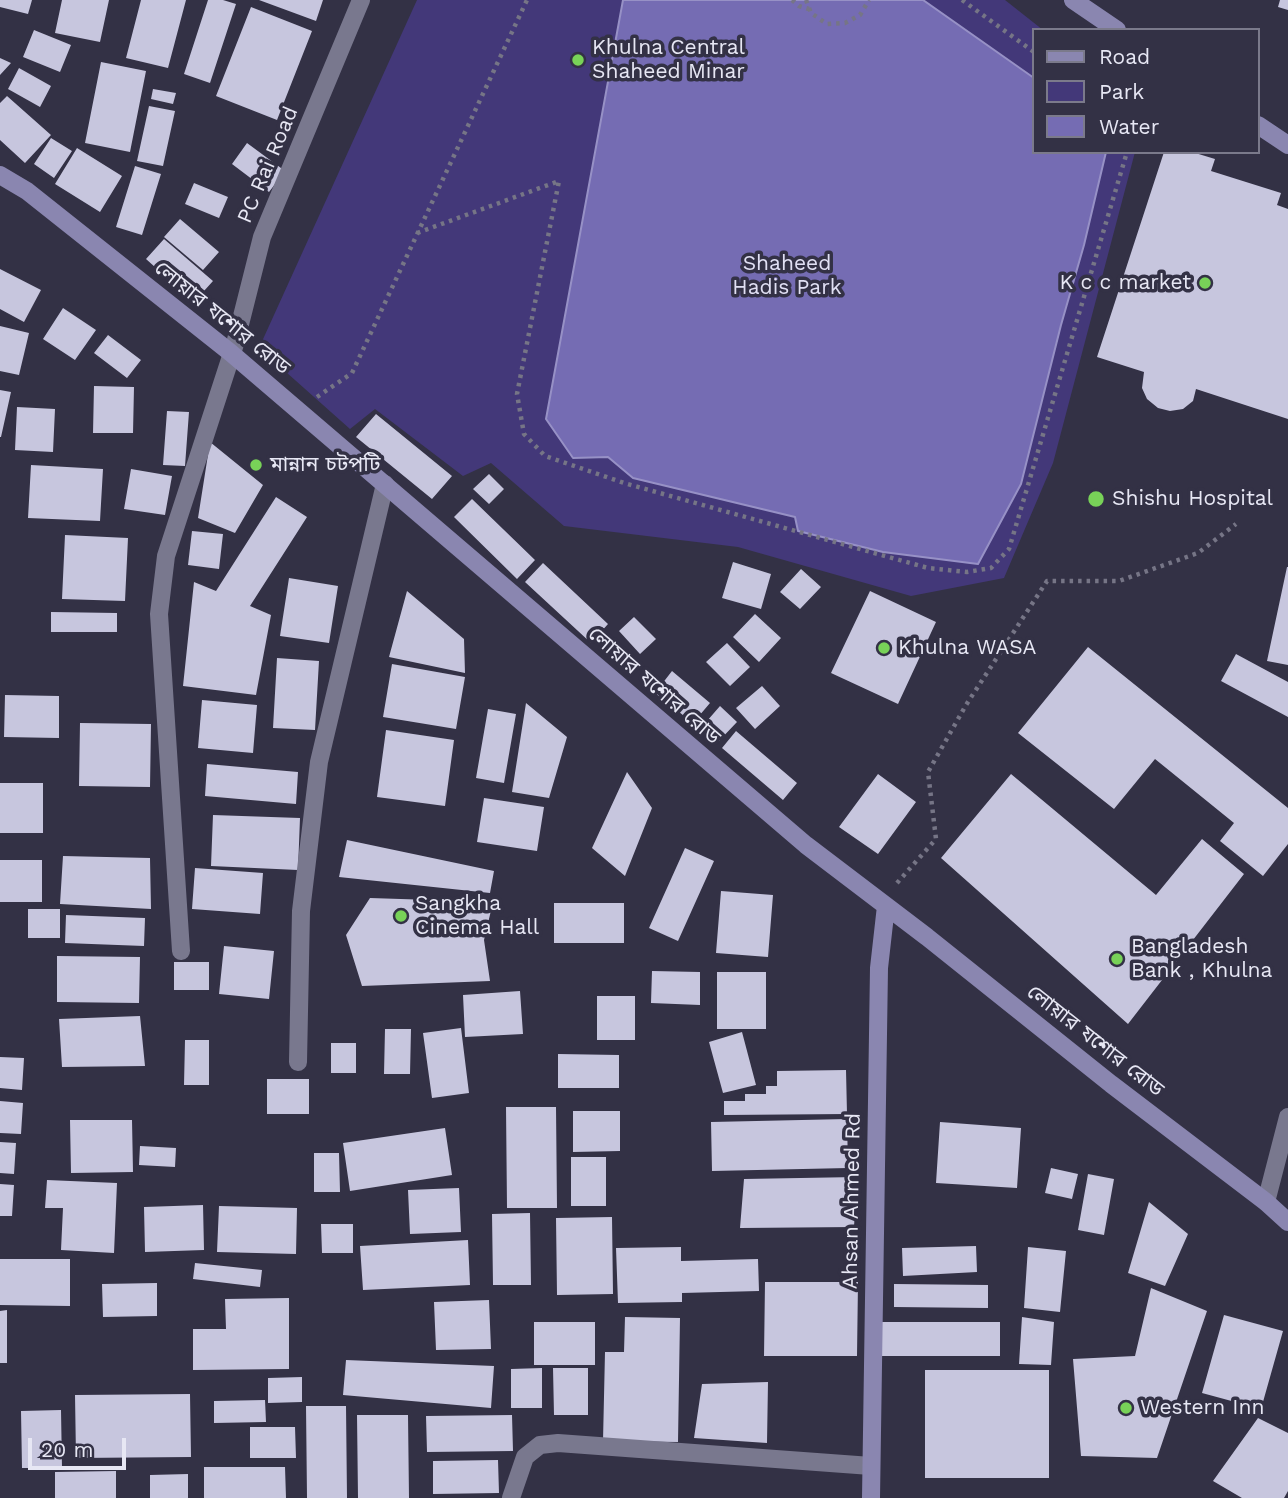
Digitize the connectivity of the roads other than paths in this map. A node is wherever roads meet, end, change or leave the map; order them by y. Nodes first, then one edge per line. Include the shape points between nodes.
1 (361, 0) edge
2 (1080, 2) edge
3 (1113, 28) edge
4 (1260, 126) edge
5 (1288, 145) edge
6 (0, 174) edge
7 (231, 353) junction
8 (385, 484) junction
9 (883, 904) junction
10 (181, 951) dead end
11 (298, 1062) dead end
12 (1288, 1117) edge
13 (1266, 1202) junction
14 (1288, 1222) edge
15 (871, 1465) junction
16 (511, 1498) edge
17 (870, 1498) edge

1 - 7 street, PC Rai Road via 262,237
2 - 3 main road
4 - 5 main road
6 - 7 main road, লোয়ার যশোর রোড
7 - 8 main road, লোয়ার যশোর রোড
7 - 10 street, PC Rai Road via 166,556 159,614
8 - 9 main road, লোয়ার যশোর রোড via 796,836
8 - 11 street via 319,762 301,912
9 - 13 main road, লোয়ার যশোর রোড
9 - 15 main road, Ahsan Ahmed Rd
12 - 13 street
13 - 14 main road, লোয়ার যশোর রোড
15 - 16 street via 558,1443 540,1445 525,1457
15 - 17 main road, Ahsan Ahmed Rd

